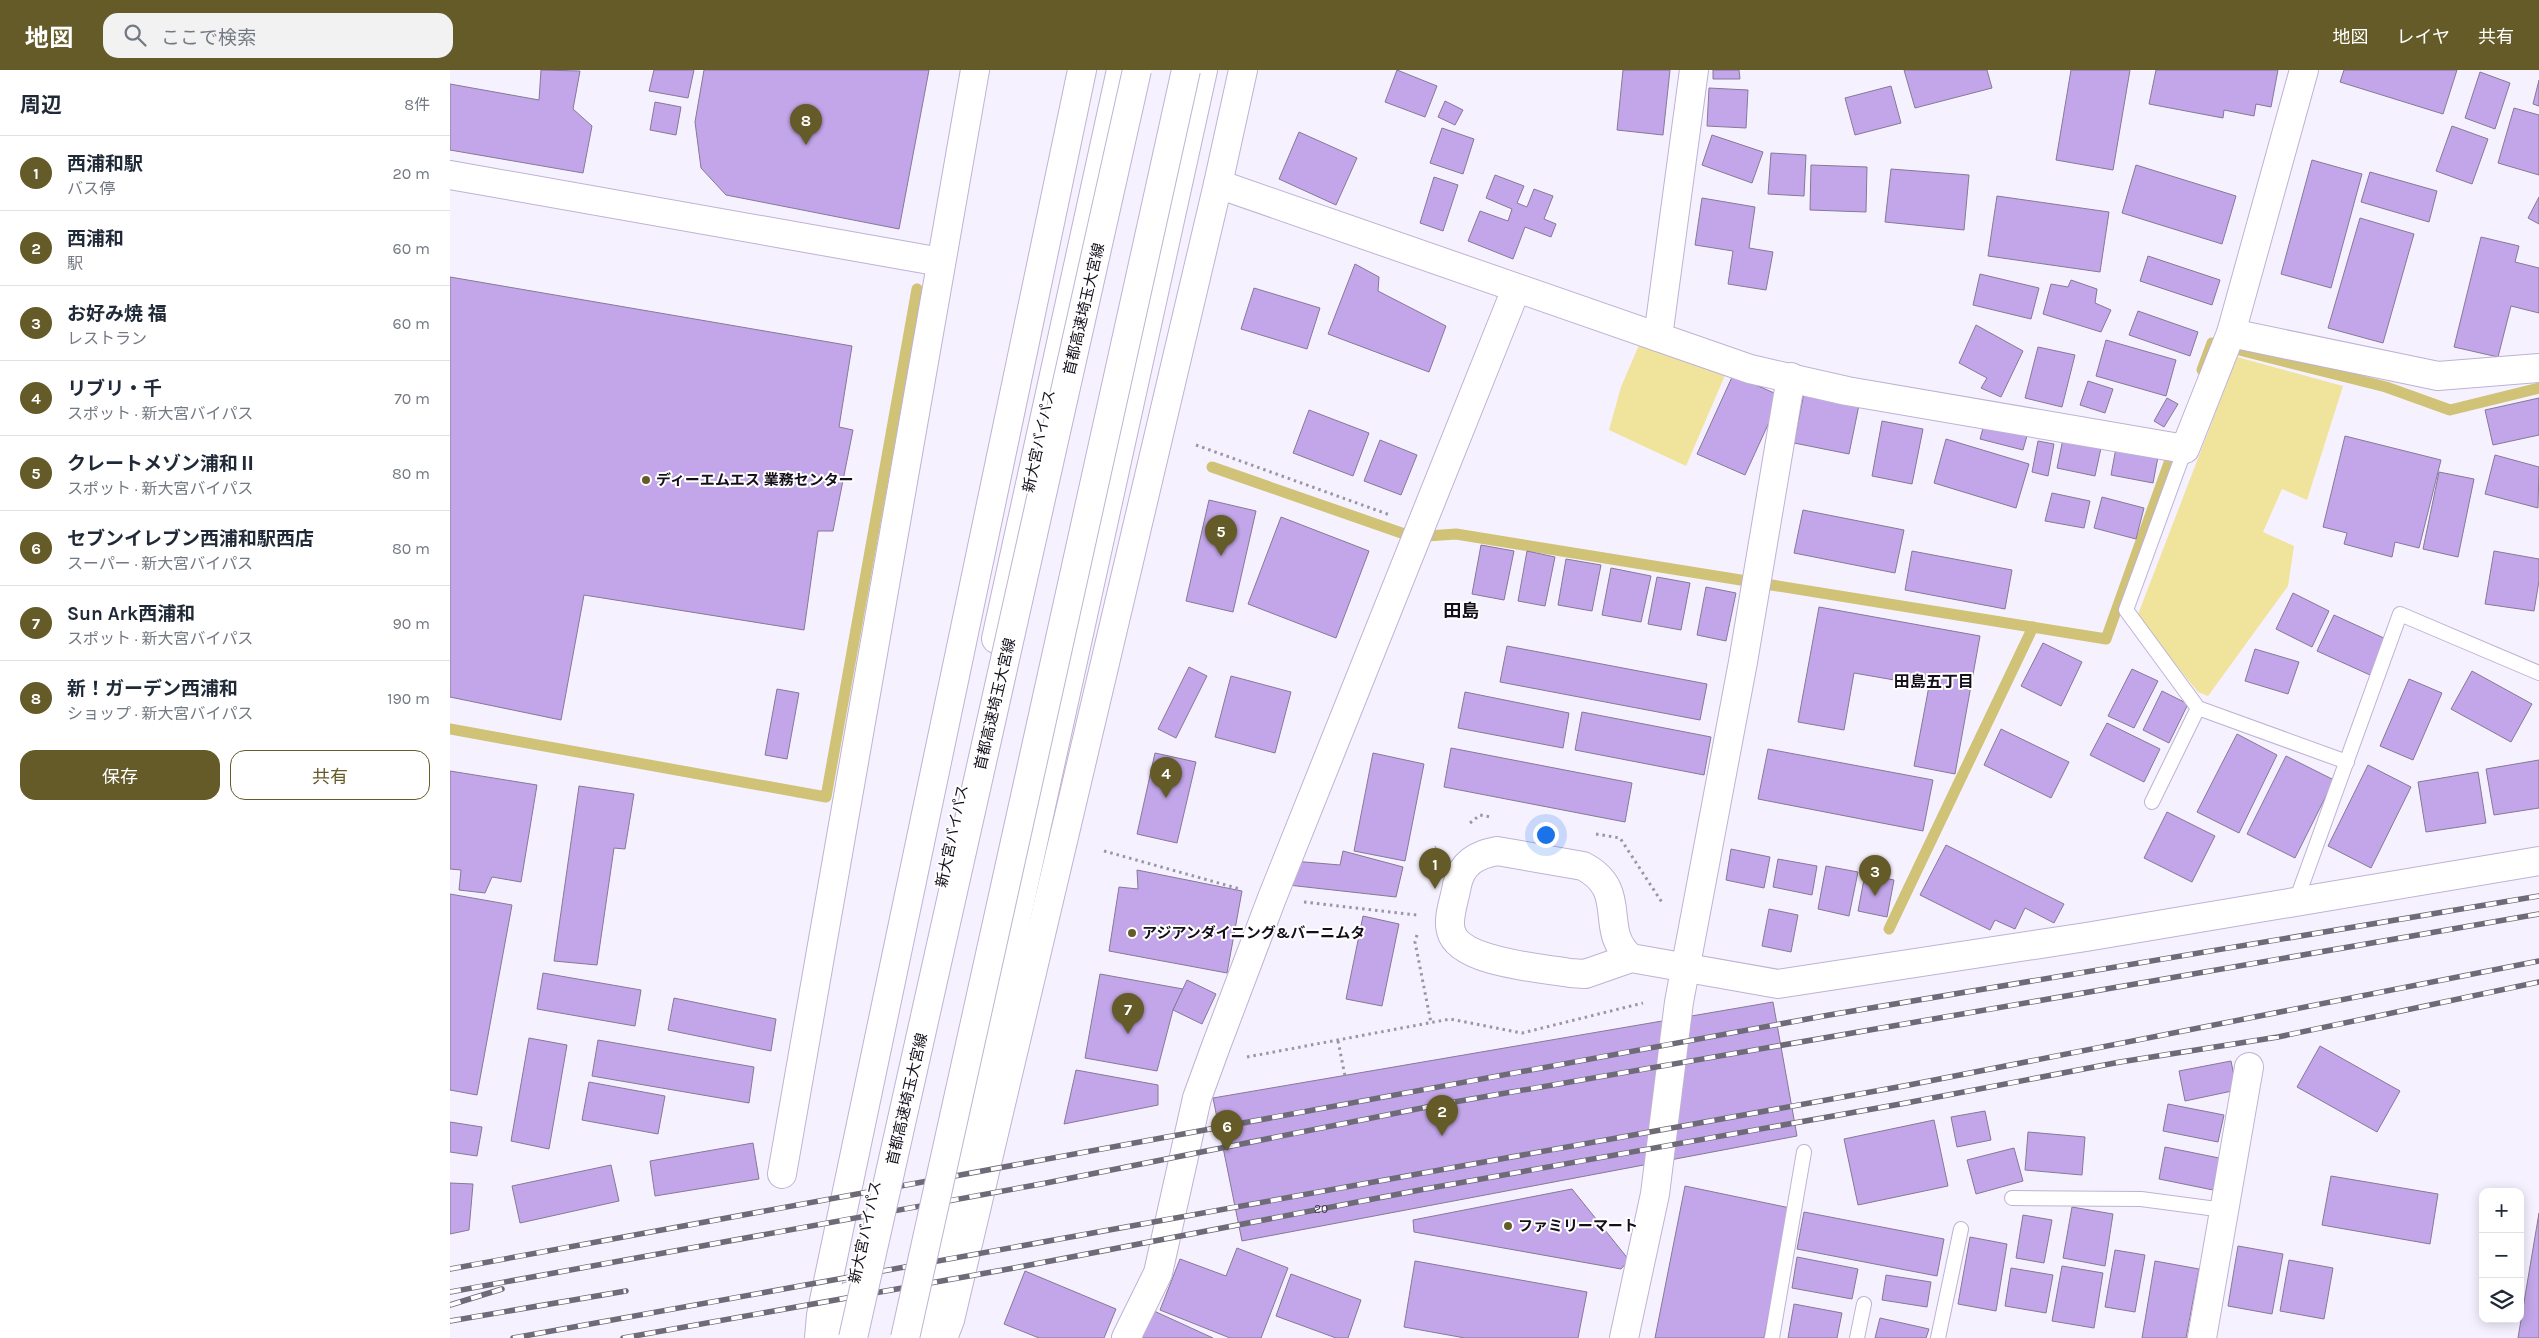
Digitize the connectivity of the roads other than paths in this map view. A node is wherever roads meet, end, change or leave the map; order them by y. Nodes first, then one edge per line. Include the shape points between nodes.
1 (975, 70) edge
2 (1082, 70) edge
3 (1121, 70) edge
4 (1137, 70) edge
5 (1186, 70) edge
6 (1203, 70) edge
7 (1243, 70) edge
8 (1694, 70) edge
9 (2304, 70) edge
10 (450, 175) edge
11 (1218, 184) junction
12 (940, 262) junction
13 (1516, 289) junction
14 (2231, 333) junction
15 (1658, 337) junction
16 (2539, 368) edge
17 (1791, 377) junction
18 (2185, 449) junction
19 (2539, 672) edge
20 (2198, 708) junction
21 (2347, 762) junction
22 (2152, 802) dead end
23 (2539, 861) edge
24 (2296, 901) junction
25 (1632, 958) junction
26 (1685, 969) junction
27 (2249, 1067) dead end
28 (1804, 1152) dead end
29 (782, 1174) dead end
30 (2012, 1198) dead end
31 (2224, 1210) junction
32 (1960, 1229) dead end
33 (1864, 1304) dead end
34 (819, 1338) edge
35 (838, 1338) edge
36 (853, 1338) edge
37 (905, 1338) edge
38 (924, 1338) edge
39 (943, 1338) edge
40 (1126, 1338) edge
41 (1624, 1338) edge
42 (1772, 1338) edge
43 (1857, 1338) edge
44 (1938, 1338) edge
45 (2202, 1338) edge

1 - 12 main road
2 - 34 main road via 821,1314
3 - 35 main road, 新大宮バイパス via 849,1302
4 - 36 main road, 首都高速埼玉大宮線, bridge
5 - 37 main road, bridge
6 - 38 main road
7 - 11 main road
8 - 15 main road
9 - 14 main road
10 - 12 main road
11 - 13 main road
11 - 39 main road
12 - 29 main road
13 - 15 main road
13 - 40 main road via 1216,1046 1197,1098 1158,1273
14 - 16 main road via 2438,376
14 - 18 main road
15 - 17 main road via 1750,369
17 - 18 main road via 1857,393
17 - 26 main road via 1744,662
18 - 20 lane via 2126,610
19 - 21 lane via 2400,614
20 - 21 lane
20 - 22 lane
21 - 24 lane
23 - 24 main road
24 - 26 main road via 1778,984
25 - 25 main road via 1585,974 1476,956 1460,944 1451,931 1459,876 1464,866 1485,853 1497,851 1584,866 1595,872 1613,903 1617,941
25 - 26 main road
26 - 41 main road via 1655,1194
27 - 31 main road
28 - 42 lane
30 - 31 lane via 2141,1199
31 - 45 main road
32 - 44 lane
33 - 43 lane

